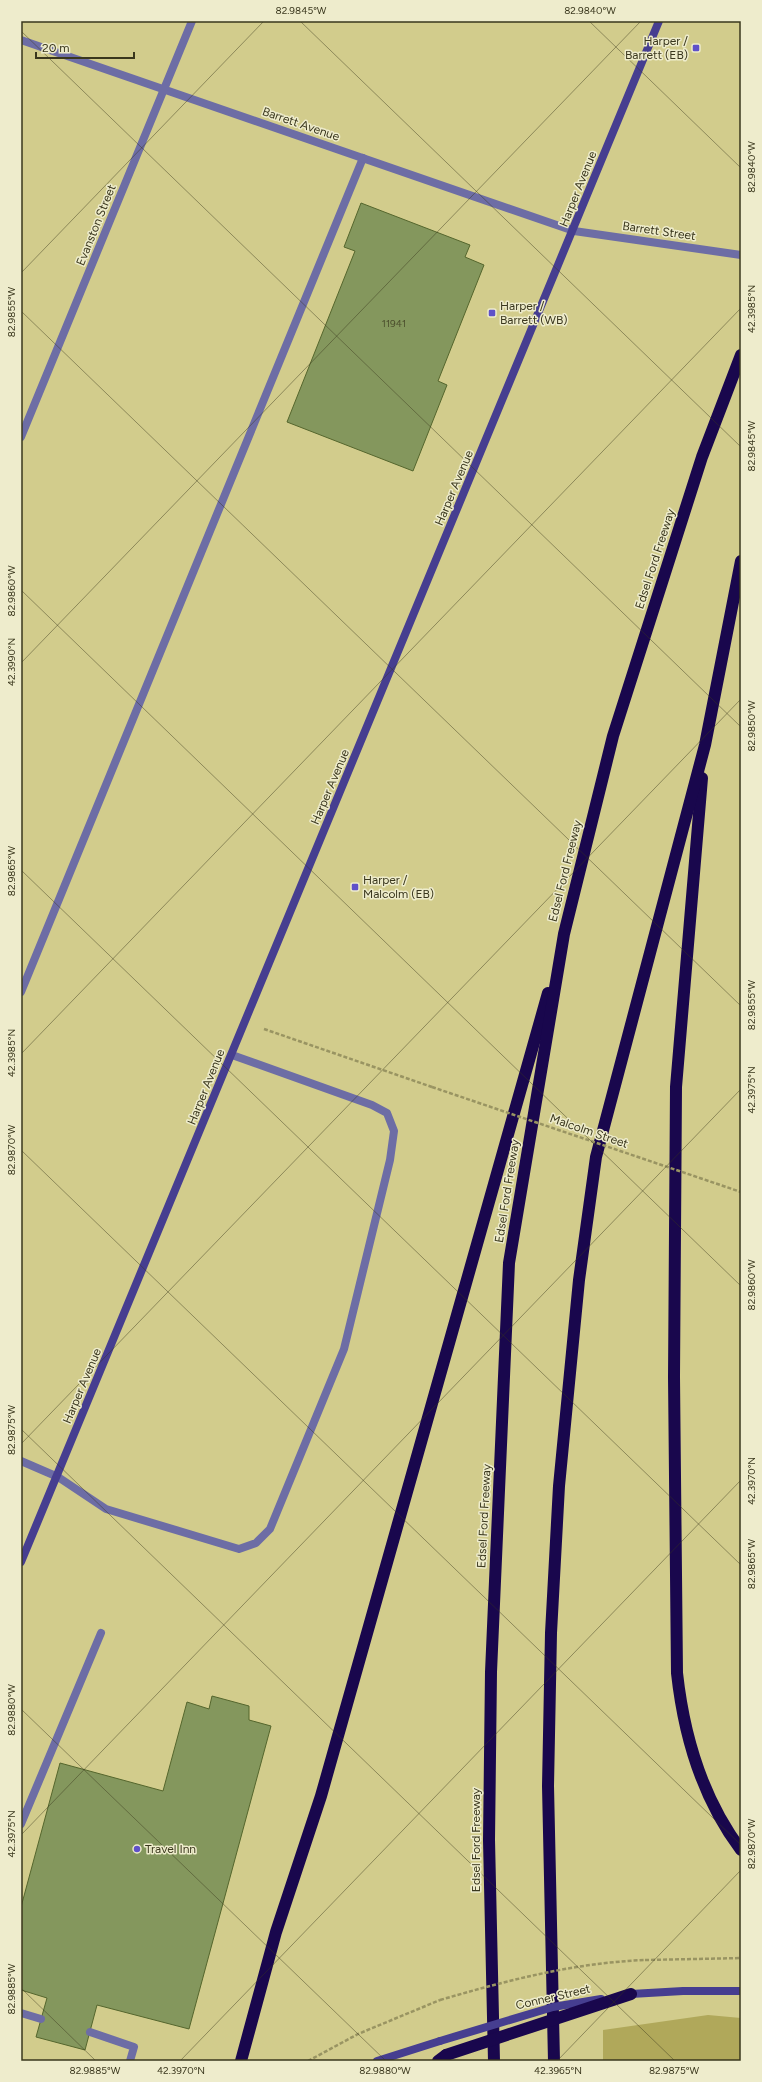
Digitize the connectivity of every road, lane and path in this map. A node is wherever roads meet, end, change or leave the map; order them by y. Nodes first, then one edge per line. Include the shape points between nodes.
1 (192, 21) edge
2 (660, 21) edge
3 (21, 40) edge
4 (165, 90) junction
5 (363, 158) junction
6 (574, 231) junction
7 (741, 255) edge
8 (741, 355) edge
9 (21, 438) edge
10 (741, 561) edge
11 (705, 745) junction
12 (564, 934) junction
13 (21, 992) edge
14 (245, 1023) junction
15 (232, 1055) junction
16 (741, 1192) edge
17 (21, 1461) edge
18 (58, 1477) junction
19 (23, 1551) edge
20 (21, 1562) edge
21 (101, 1633) dead end
22 (21, 1824) edge
23 (741, 1850) edge
24 (741, 1958) edge
25 (741, 1991) edge
26 (631, 1994) junction
27 (21, 2013) edge
28 (41, 2019) dead end
29 (90, 2032) dead end
30 (442, 2058) edge
31 (130, 2061) edge
32 (241, 2061) edge
33 (308, 2061) edge
34 (377, 2061) edge
35 (494, 2061) edge
36 (554, 2061) edge

1 - 4 street, Evanston Street
2 - 6 main road, Harper Avenue
3 - 4 street, Barrett Avenue
4 - 5 street, Barrett Avenue
4 - 9 street, Evanston Street
5 - 6 street, Barrett Avenue
5 - 13 street
6 - 7 street, Barrett Street
6 - 14 main road, Harper Avenue
8 - 12 highway, Edsel Ford Freeway via 702,457 613,736
10 - 11 highway
11 - 23 highway via 676,1087 674,1377 677,1673 681,1707 694,1762 711,1804
11 - 36 highway via 596,1157 579,1280 559,1486 551,1633 548,1786
12 - 32 highway via 321,1796 276,1932
12 - 35 highway, Edsel Ford Freeway via 509,1263 491,1672 489,1840
14 - 15 main road, Harper Avenue
14 - 16 path, Malcolm Street, bridge
15 - 18 main road, Harper Avenue
15 - 18 street via 387,1112 394,1131 390,1160 344,1349 270,1528 256,1543 239,1549 106,1509
17 - 18 street
18 - 19 main road, Harper Avenue
19 - 20 main road, Harper Avenue
21 - 22 street
24 - 33 path, bridge via 614,1962 560,1969 505,1981 440,2000 358,2034
25 - 26 main road, Conner Street
26 - 30 highway, bridge
26 - 34 main road, Conner Street, bridge via 553,2007
27 - 28 street
29 - 31 street via 134,2047

